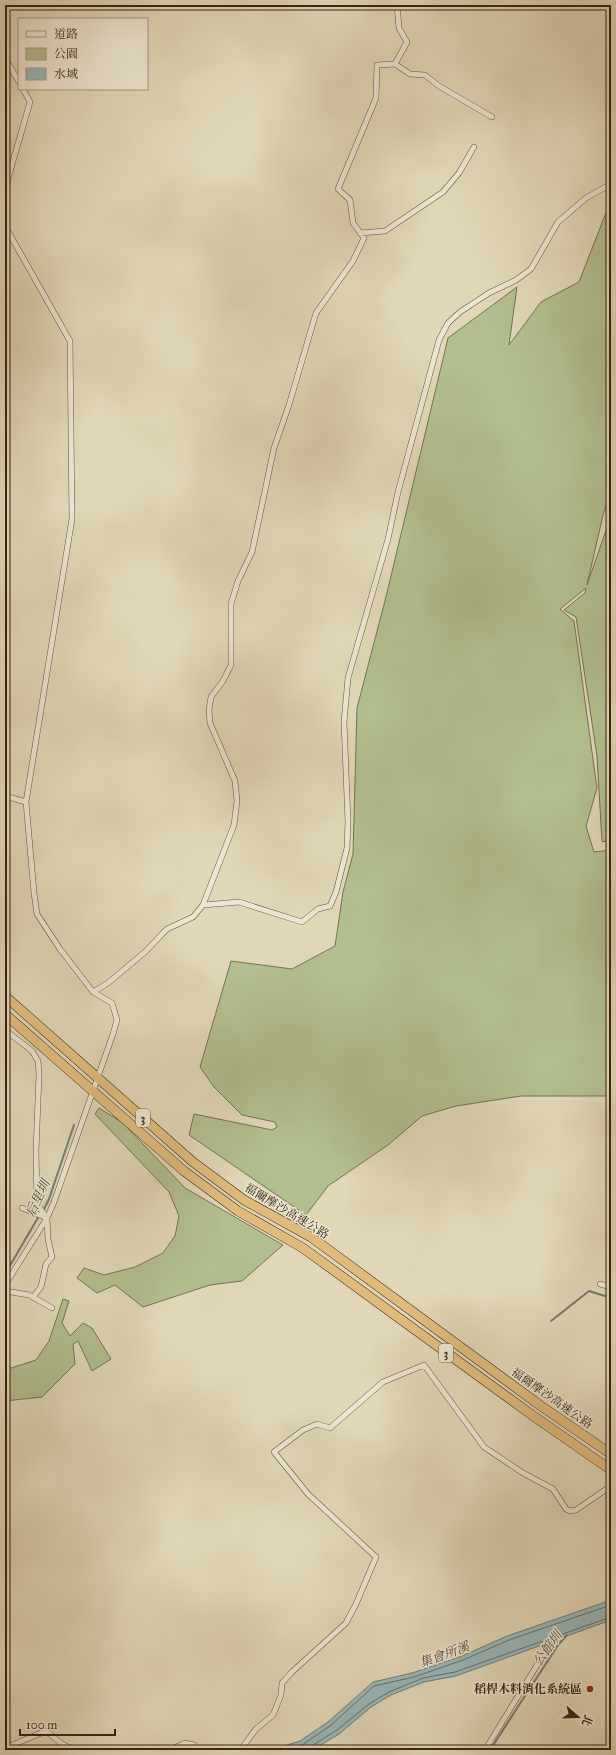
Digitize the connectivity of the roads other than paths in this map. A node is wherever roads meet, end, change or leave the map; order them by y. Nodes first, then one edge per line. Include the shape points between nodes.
1 (397, 5) edge
2 (5, 58) edge
3 (395, 64) junction
4 (18, 80) edge
5 (24, 90) edge
6 (492, 117) dead end
7 (474, 147) dead end
8 (611, 184) edge
9 (5, 189) edge
10 (5, 226) edge
11 (360, 233) junction
12 (5, 796) edge
13 (26, 802) junction
14 (203, 905) junction
15 (93, 992) junction
16 (5, 996) edge
17 (5, 1014) edge
18 (5, 1030) edge
19 (22, 1208) dead end
20 (47, 1218) junction
21 (600, 1284) dead end
22 (5, 1285) edge
23 (611, 1287) edge
24 (5, 1291) edge
25 (33, 1297) junction
26 (52, 1308) dead end
27 (611, 1454) edge
28 (611, 1470) edge
29 (611, 1486) edge
30 (545, 1652) dead end
31 (5, 1748) edge
32 (74, 1750) edge
33 (170, 1750) edge
34 (197, 1750) edge
35 (237, 1750) edge
36 (485, 1750) edge

1 - 3 street via 399,28 407,42
2 - 4 street
3 - 6 street via 410,74 425,75
3 - 11 street via 377,65 376,98 338,189 350,200 353,223
5 - 9 street via 30,102
7 - 11 street via 459,173 442,192 385,231
8 - 14 street via 586,198 558,222 531,269 460,312 448,323 439,340 388,539 348,678 344,722 347,848 330,906 318,909 302,922 240,902
10 - 13 street via 70,341 72,519
11 - 14 street via 364,238 353,261 316,313 290,405 274,448 252,552 238,580 231,604 231,665 211,697 209,710 210,723 236,782 237,801 234,825
12 - 13 street
13 - 15 street via 37,914
14 - 15 street via 193,917 167,929 145,952 108,983
15 - 20 street via 112,1003 117,1020 85,1117
16 - 27 highway, 福爾摩沙高速公路 / 3 via 193,1162 244,1200 311,1237 541,1406
17 - 28 highway, 福爾摩沙高速公路 / 3 via 184,1171 238,1211 303,1248 525,1411
18 - 20 street via 32,1051 38,1061 37,1204
19 - 20 street
20 - 22 street
20 - 25 street via 52,1257 46,1264 41,1287
21 - 23 street
24 - 25 street
25 - 26 street
29 - 35 street via 576,1510 566,1509 553,1489 484,1447 424,1365 382,1382 330,1428 317,1424 303,1430 274,1452 308,1494 376,1557 346,1622 282,1682 281,1695 273,1715 256,1730 242,1748
30 - 36 street
31 - 32 street via 46,1731
33 - 34 street via 185,1743 194,1745

